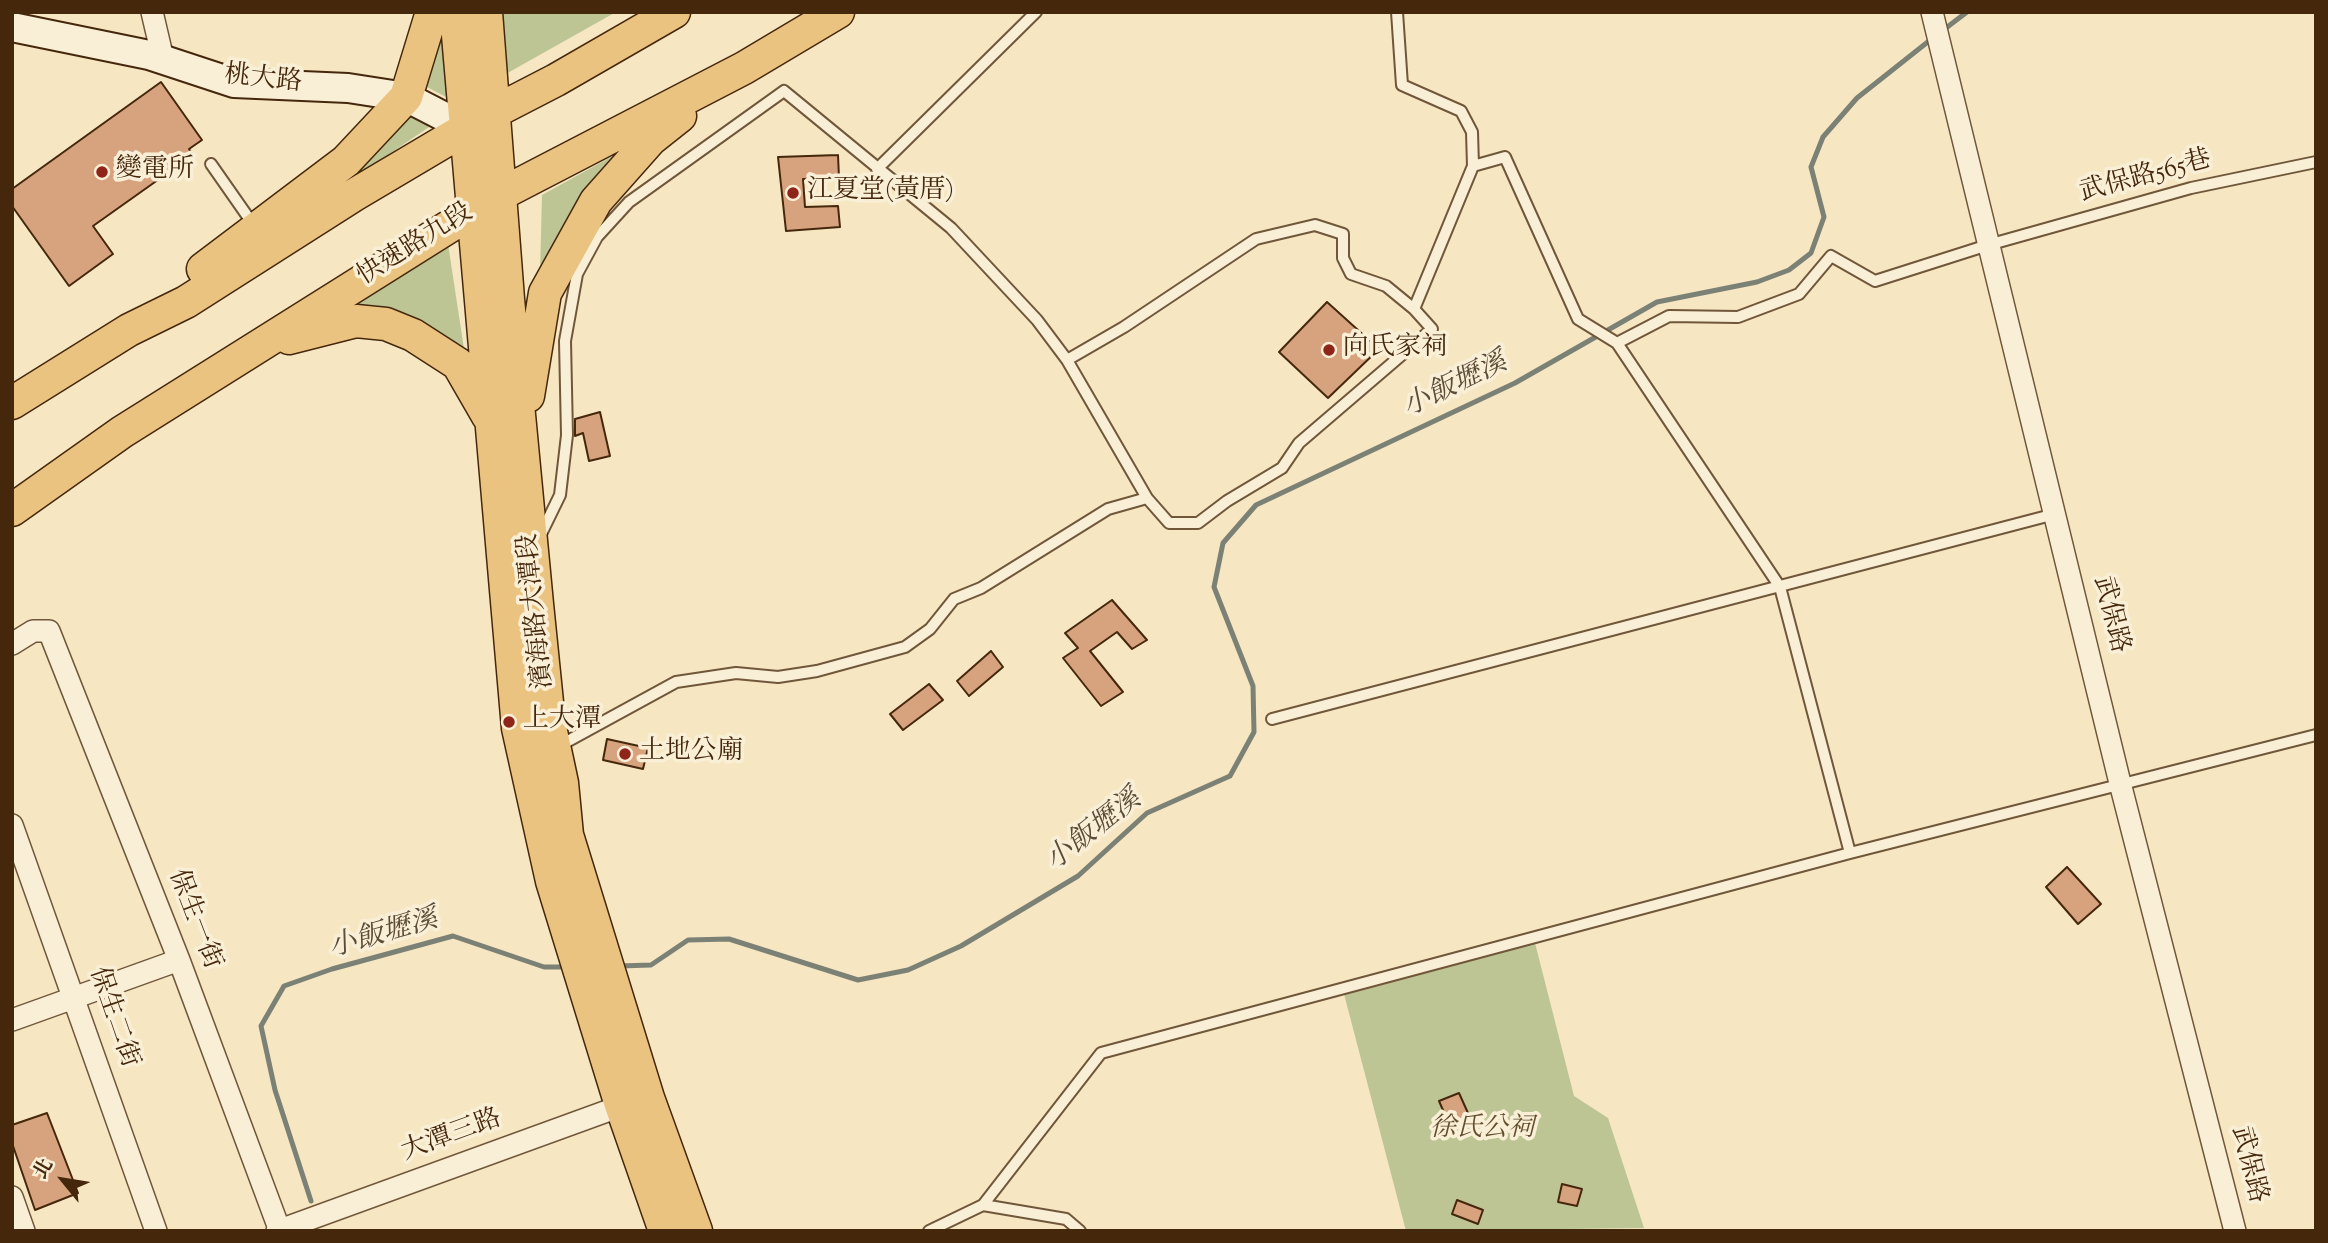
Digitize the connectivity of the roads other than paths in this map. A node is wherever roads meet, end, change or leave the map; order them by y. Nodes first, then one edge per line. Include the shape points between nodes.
1 (152, 12) edge
2 (432, 12) edge
3 (456, 12) edge
4 (486, 12) edge
5 (674, 12) edge
6 (838, 12) edge
7 (1037, 12) edge
8 (1397, 12) edge
9 (1935, 23) edge
10 (12, 27) edge
11 (163, 60) junction
12 (744, 68) junction
13 (406, 96) junction
14 (481, 121) junction
15 (2316, 162) edge
16 (211, 164) dead end
17 (1473, 166) junction
18 (877, 169) junction
19 (500, 194) junction
20 (472, 212) junction
21 (256, 229) junction
22 (1989, 245) junction
23 (1413, 309) junction
24 (129, 330) junction
25 (1618, 343) junction
26 (248, 352) junction
27 (1066, 360) junction
28 (12, 403) edge
29 (506, 429) junction
30 (1147, 498) junction
31 (12, 510) edge
32 (2055, 514) junction
33 (533, 551) junction
34 (1780, 587) junction
35 (12, 644) edge
36 (1272, 719) dead end
37 (2316, 735) edge
38 (540, 752) junction
39 (2120, 783) junction
40 (12, 825) edge
41 (1850, 853) junction
42 (179, 960) junction
43 (75, 997) junction
44 (12, 1020) edge
45 (634, 1102) junction
46 (12, 1197) edge
47 (983, 1205) junction
48 (279, 1230) edge
49 (24, 1231) edge
50 (156, 1231) edge
51 (665, 1231) edge
52 (695, 1231) edge
53 (929, 1231) edge
54 (1080, 1231) edge
55 (2235, 1231) edge

1 - 11 street
2 - 13 main road
3 - 14 main road, 濱海路大潭段
4 - 14 main road, 濱海路大潭段
5 - 14 main road
6 - 12 main road, 快速路九段
7 - 18 lane
8 - 17 lane via 1402,85 1461,111 1472,132
9 - 22 street, 武保路
10 - 11 street, 桃大路
11 - 13 street, 桃大路 via 233,83 348,88
12 - 19 main road, 快速路九段
12 - 29 main road via 651,139 596,201 545,293
13 - 14 street, 桃大路
13 - 21 main road via 346,161
14 - 19 main road, 濱海路大潭段
14 - 20 main road, 濱海路大潭段
14 - 24 main road via 186,302
15 - 22 lane, 武保路565巷 via 2191,188
16 - 21 lane
17 - 23 lane
17 - 25 lane via 1505,158 1578,319
18 - 27 lane via 951,228 1037,320
18 - 33 lane via 783,91 629,202 597,237 577,274 565,341 567,435 560,495
19 - 20 main road, 快速路九段
19 - 29 main road, 濱海路大潭段
20 - 26 main road, 快速路九段
20 - 29 main road, 濱海路大潭段
21 - 24 main road
22 - 25 lane, 武保路565巷 via 1875,281 1831,256 1798,294 1738,317 1669,316
22 - 32 street, 武保路
23 - 27 lane via 1386,286 1351,274 1343,258 1343,234 1315,225 1256,239
23 - 30 lane via 1432,329 1298,443 1282,468 1198,523 1169,523
24 - 28 main road
25 - 34 lane
26 - 29 main road via 324,327 356,321 386,324 458,364
26 - 31 main road, 快速路九段 via 122,432
27 - 30 lane
29 - 33 main road, 濱海路大潭段
29 - 38 main road, 濱海路大潭段 via 518,728
30 - 38 lane via 1108,509 981,588 954,599 930,629 905,647 778,677 736,673 676,682
32 - 34 lane
32 - 39 street, 武保路
33 - 38 main road, 濱海路大潭段 via 549,722
34 - 36 lane
34 - 41 lane
35 - 42 street, 保生一街 via 33,631 49,631
37 - 39 lane
38 - 45 main road, 濱海路大潭段 via 552,881 588,952
39 - 41 lane
39 - 55 street, 武保路
40 - 43 street, 保生二街
41 - 47 lane via 1101,1053
42 - 43 street
42 - 48 street, 保生一街
43 - 44 street
43 - 50 street, 保生二街
45 - 48 street, 大潭三路
45 - 51 main road, 濱海路大潭段
45 - 52 main road, 濱海路大潭段
46 - 49 street
47 - 53 lane
47 - 54 lane via 1066,1219

